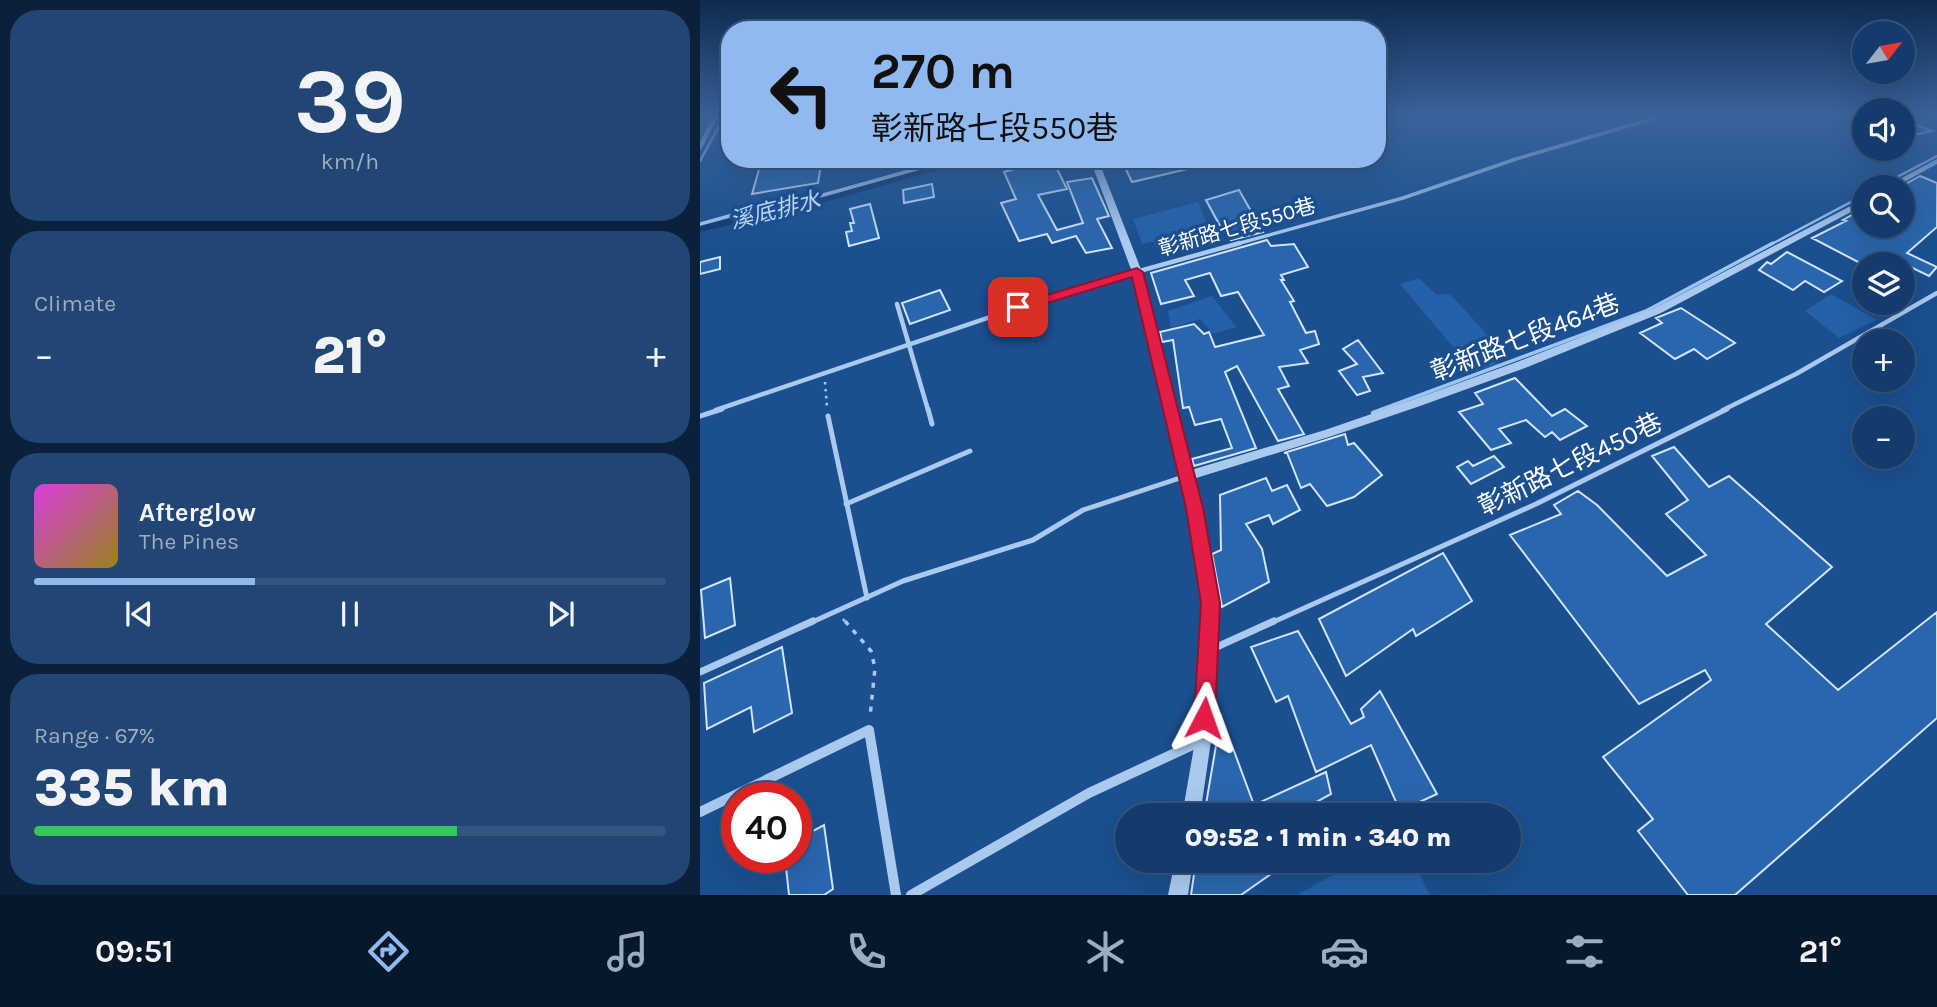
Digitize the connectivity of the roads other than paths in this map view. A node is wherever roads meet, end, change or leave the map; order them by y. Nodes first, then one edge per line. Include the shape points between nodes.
1 (1524, 157) edge
2 (1937, 161) edge
3 (920, 168) edge
4 (1097, 168) edge
5 (1911, 175) edge
6 (1852, 207) edge
7 (700, 224) edge
8 (1137, 272) junction
9 (1937, 293) edge
10 (897, 304) dead end
11 (908, 345) junction
12 (700, 416) edge
13 (828, 416) road end
14 (932, 424) dead end
15 (970, 451) dead end
16 (1186, 476) junction
17 (846, 504) junction
18 (867, 598) junction
19 (1210, 650) junction
20 (700, 672) edge
21 (1203, 741) junction
22 (1193, 803) edge
23 (700, 812) edge
24 (1182, 873) edge
25 (896, 895) edge
26 (911, 895) edge
27 (1178, 895) edge

1 - 8 lane, 彰新路七段550巷 via 1403,198
2 - 5 street
3 - 7 lane
4 - 8 street
6 - 16 street, 彰新路七段464巷 via 1657,311 1416,403
8 - 11 lane, 彰新路七段550巷
8 - 16 street
9 - 19 lane, 彰新路七段450巷 via 1796,374 1536,504
10 - 11 lane
11 - 12 lane, 彰新路七段550巷
11 - 14 lane
13 - 17 lane
15 - 17 lane
16 - 18 lane via 1083,510 1033,540 903,581
16 - 19 street via 1211,603
17 - 18 lane
18 - 20 lane
19 - 21 street
21 - 22 street
21 - 26 street via 1113,781
23 - 25 street via 869,730
24 - 27 street

